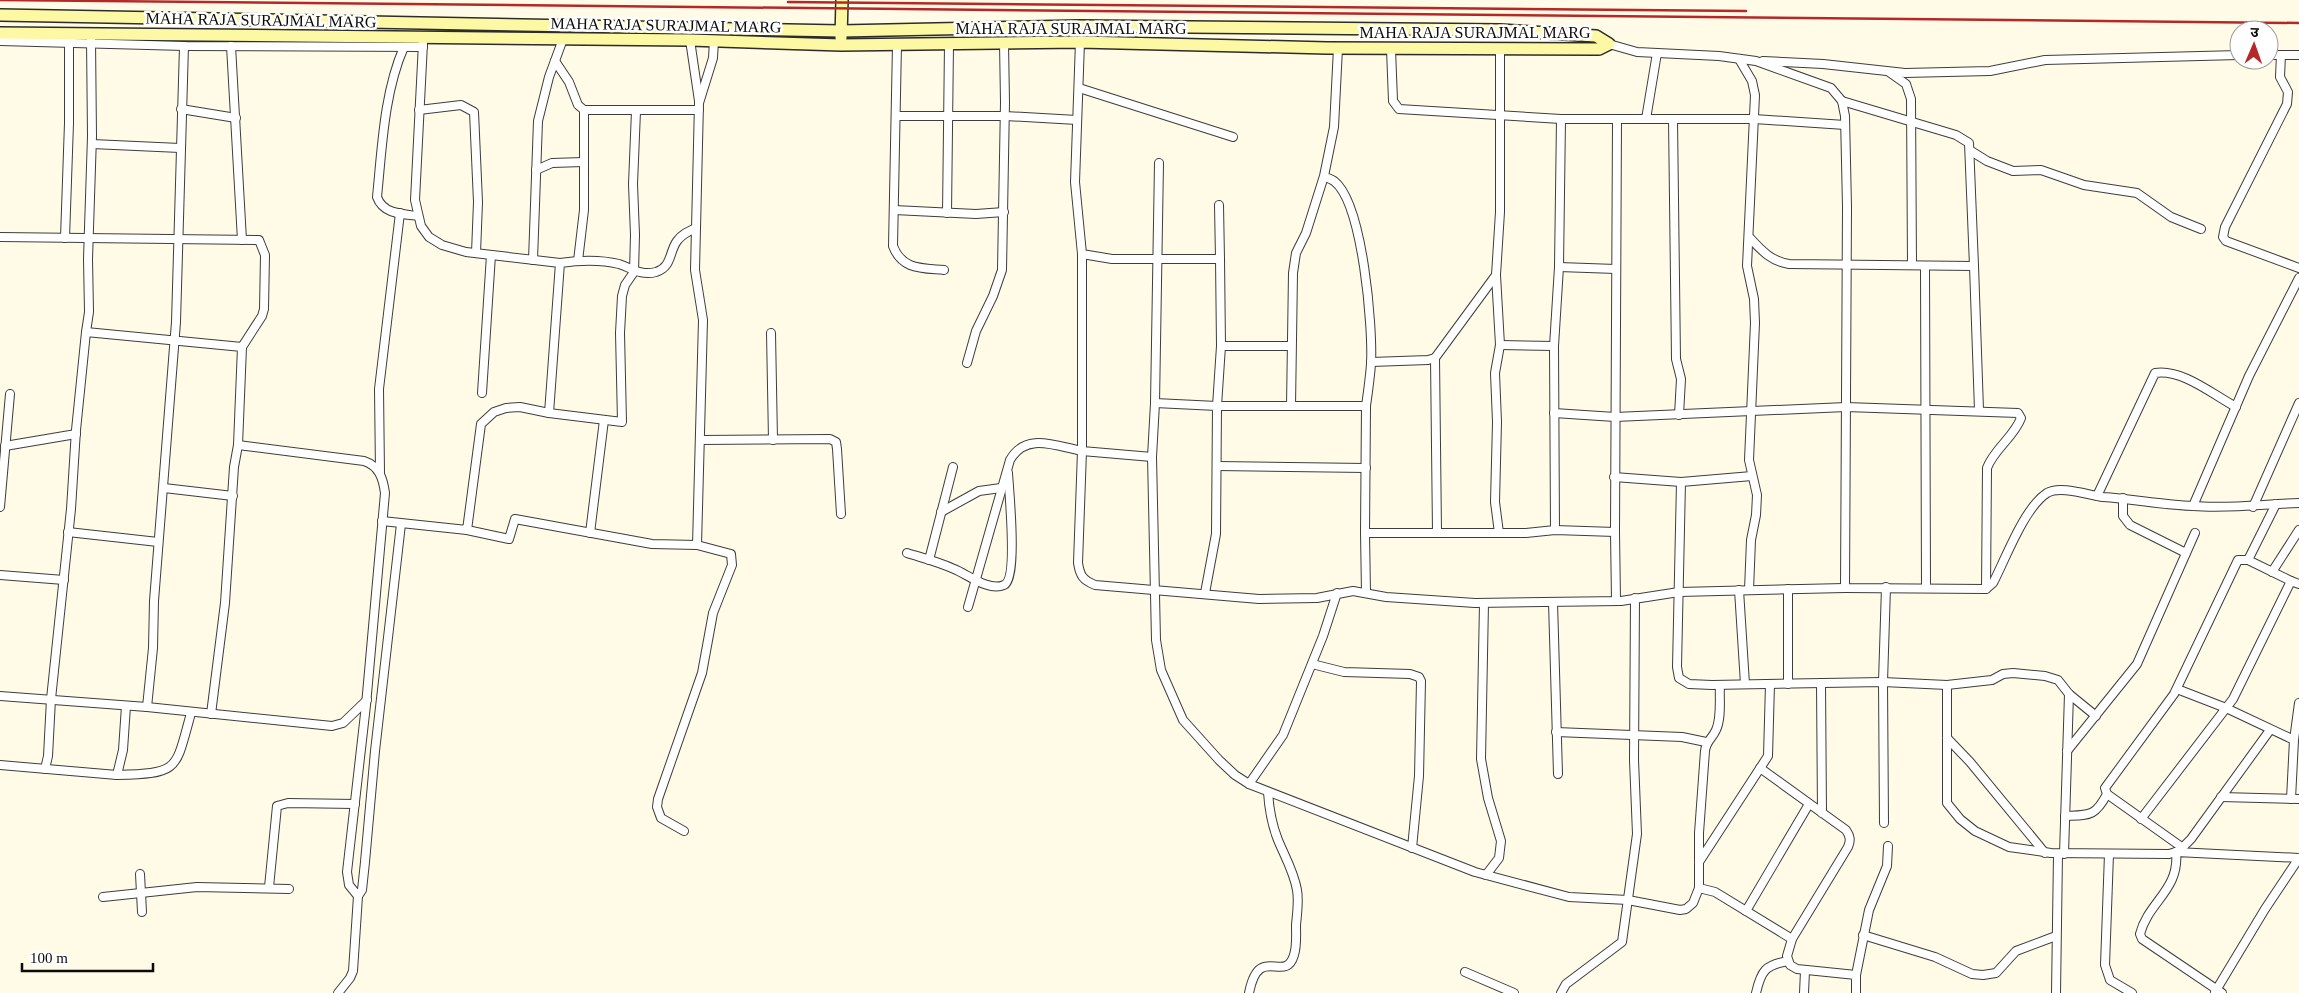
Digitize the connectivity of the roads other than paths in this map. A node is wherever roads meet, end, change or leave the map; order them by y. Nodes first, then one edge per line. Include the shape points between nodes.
1 (842, 0) edge
2 (0, 15) edge
3 (89, 16) junction
4 (424, 22) junction
5 (1079, 26) junction
6 (1337, 28) junction
7 (1500, 30) junction
8 (841, 31) junction
9 (0, 32) edge
10 (91, 38) junction
11 (563, 39) junction
12 (690, 40) junction
13 (714, 40) junction
14 (0, 41) edge
15 (69, 42) junction
16 (423, 42) junction
17 (1080, 42) junction
18 (1004, 43) junction
19 (897, 44) junction
20 (949, 44) junction
21 (1608, 44) junction
22 (841, 45) junction
23 (184, 46) junction
24 (231, 46) junction
25 (404, 47) junction
26 (1338, 48) junction
27 (1391, 49) junction
28 (1500, 50) junction
29 (1657, 53) junction
30 (2229, 55) edge
31 (2281, 55) joint
32 (2299, 55) edge
33 (1739, 59) junction
34 (555, 61) junction
35 (1756, 61) junction
36 (1889, 72) junction
37 (1079, 88) junction
38 (1842, 100) junction
39 (699, 106) junction
40 (181, 109) junction
41 (419, 110) junction
42 (584, 110) junction
43 (636, 111) junction
44 (896, 116) junction
45 (1005, 116) junction
46 (1500, 116) junction
47 (948, 117) junction
48 (236, 118) junction
49 (1562, 118) junction
50 (1617, 119) junction
51 (1646, 119) junction
52 (1674, 119) junction
53 (1754, 119) junction
54 (1077, 120) junction
55 (1911, 122) junction
56 (1845, 125) junction
57 (1233, 137) dead end
58 (92, 144) junction
59 (180, 148) junction
60 (1971, 150) junction
61 (583, 162) junction
62 (1158, 163) dead end
63 (536, 170) junction
64 (1324, 176) junction
65 (1219, 205) dead end
66 (894, 210) junction
67 (1004, 212) junction
68 (400, 213) junction
69 (948, 213) junction
70 (418, 216) junction
71 (696, 228) junction
72 (2201, 229) dead end
73 (0, 237) edge
74 (65, 238) junction
75 (1750, 238) junction
76 (89, 239) junction
77 (177, 240) junction
78 (242, 240) junction
79 (476, 253) junction
80 (1082, 254) junction
81 (491, 255) junction
82 (1156, 259) junction
83 (1220, 259) junction
84 (533, 260) junction
85 (578, 261) junction
86 (560, 263) junction
87 (1846, 264) junction
88 (1912, 266) junction
89 (1925, 266) junction
90 (1974, 266) junction
91 (1559, 267) junction
92 (2299, 268) edge
93 (1616, 269) junction
94 (944, 270) dead end
95 (634, 272) junction
96 (1496, 275) junction
97 (2299, 278) edge
98 (86, 332) junction
99 (771, 332) dead end
100 (174, 341) junction
101 (1500, 345) junction
102 (1221, 346) junction
103 (1291, 346) junction
104 (1554, 346) junction
105 (242, 347) junction
106 (1435, 358) junction
107 (1371, 362) junction
108 (967, 363) dead end
109 (482, 393) dead end
110 (10, 394) dead end
111 (1155, 403) junction
112 (2299, 403) edge
113 (1217, 406) junction
114 (1291, 406) junction
115 (1366, 406) junction
116 (1846, 407) junction
117 (2236, 407) junction
118 (1925, 408) junction
119 (1979, 410) junction
120 (1750, 412) junction
121 (1554, 413) junction
122 (549, 414) junction
123 (1679, 415) junction
124 (2296, 416) edge
125 (1616, 417) junction
126 (604, 420) junction
127 (76, 434) junction
128 (700, 440) junction
129 (773, 440) junction
130 (238, 445) junction
131 (5, 446) junction
132 (1082, 451) junction
133 (1152, 457) junction
134 (1008, 466) junction
135 (1217, 466) junction
136 (952, 467) dead end
137 (1366, 468) junction
138 (380, 473) junction
139 (1752, 476) junction
140 (1614, 477) junction
141 (1681, 482) junction
142 (164, 488) junction
143 (1002, 488) junction
144 (233, 496) junction
145 (2097, 496) junction
146 (2123, 498) junction
147 (2299, 503) edge
148 (2276, 504) junction
149 (2193, 506) junction
150 (0, 507) edge
151 (2253, 507) junction
152 (941, 512) junction
153 (841, 514) dead end
154 (382, 521) junction
155 (401, 524) junction
156 (467, 530) junction
157 (1554, 530) junction
158 (2299, 530) edge
159 (68, 532) junction
160 (1437, 532) junction
161 (1614, 532) junction
162 (2195, 532) dead end
163 (590, 533) junction
164 (1365, 533) junction
165 (1499, 533) junction
166 (158, 542) junction
167 (697, 545) junction
168 (907, 553) dead end
169 (2186, 553) junction
170 (928, 560) junction
171 (2248, 560) junction
172 (2272, 572) junction
173 (0, 575) edge
174 (64, 580) junction
175 (976, 580) junction
176 (2295, 582) edge
177 (1886, 587) junction
178 (1156, 588) junction
179 (1845, 588) junction
180 (1926, 588) junction
181 (1788, 589) junction
182 (1986, 589) junction
183 (1739, 590) junction
184 (1749, 590) junction
185 (1679, 592) junction
186 (1205, 593) junction
187 (1337, 593) junction
188 (1366, 593) junction
189 (1635, 598) junction
190 (1616, 601) junction
191 (1553, 602) junction
192 (1484, 603) junction
193 (968, 607) dead end
194 (1312, 664) junction
195 (1883, 682) junction
196 (1821, 683) junction
197 (1720, 684) junction
198 (1745, 684) junction
199 (1770, 684) junction
200 (1788, 684) junction
201 (1947, 685) junction
202 (2177, 689) junction
203 (2069, 694) junction
204 (0, 696) edge
205 (51, 699) junction
206 (367, 700) junction
207 (2299, 703) edge
208 (126, 706) junction
209 (147, 707) junction
210 (2226, 708) junction
211 (191, 713) junction
212 (211, 714) junction
213 (2096, 716) junction
214 (2270, 730) junction
215 (1556, 732) junction
216 (1634, 735) junction
217 (1947, 738) junction
218 (2294, 740) junction
219 (1706, 742) junction
220 (2067, 751) junction
221 (0, 765) edge
222 (1760, 768) junction
223 (45, 769) junction
224 (1558, 774) dead end
225 (117, 775) junction
226 (1250, 784) junction
227 (1268, 792) junction
228 (2107, 794) junction
229 (2221, 798) junction
230 (2295, 799) edge
231 (355, 804) junction
232 (1809, 804) junction
233 (1822, 813) junction
234 (2065, 816) junction
235 (2141, 819) junction
236 (1884, 823) dead end
237 (684, 831) dead end
238 (1888, 846) dead end
239 (1412, 848) junction
240 (2179, 850) junction
241 (2045, 853) junction
242 (2061, 854) junction
243 (2109, 854) junction
244 (2299, 858) edge
245 (1698, 864) junction
246 (140, 874) dead end
247 (1486, 876) junction
248 (268, 887) junction
249 (1699, 888) junction
250 (289, 889) dead end
251 (142, 892) junction
252 (358, 896) junction
253 (102, 898) dead end
254 (1628, 900) junction
255 (1746, 911) junction
256 (142, 912) dead end
257 (1863, 935) junction
258 (2056, 936) junction
259 (1792, 939) junction
260 (1788, 960) junction
261 (1805, 971) junction
262 (1466, 972) dead end
263 (1856, 975) junction
264 (2119, 985) junction
265 (1509, 992) edge
266 (2218, 992) edge
267 (338, 993) edge
268 (1249, 993) edge
269 (1561, 993) edge
270 (1756, 993) edge
271 (1804, 993) edge
272 (1856, 993) edge
273 (2056, 993) edge
274 (2114, 993) edge
275 (2132, 993) edge

1 - 8 street
2 - 3 street, MAHA RAJA SURAJMAL MARG
3 - 4 street, MAHA RAJA SURAJMAL MARG
3 - 10 street
4 - 8 street, MAHA RAJA SURAJMAL MARG
4 - 16 street
5 - 6 street, MAHA RAJA SURAJMAL MARG
5 - 8 street, MAHA RAJA SURAJMAL MARG
5 - 17 street
6 - 7 street, MAHA RAJA SURAJMAL MARG
6 - 26 street
7 - 21 street, MAHA RAJA SURAJMAL MARG via 1596,36
7 - 28 street
8 - 22 street
9 - 10 street, MAHA RAJA SURAJMAL MARG
10 - 15 street
10 - 16 street, MAHA RAJA SURAJMAL MARG
10 - 23 street
10 - 58 street
11 - 12 street, MAHA RAJA SURAJMAL MARG
11 - 16 street, MAHA RAJA SURAJMAL MARG
11 - 34 street
12 - 13 street, MAHA RAJA SURAJMAL MARG
12 - 39 street
13 - 22 street, MAHA RAJA SURAJMAL MARG
13 - 39 street via 713,58
14 - 15 street
15 - 74 street
16 - 25 street
16 - 41 street
17 - 18 street, MAHA RAJA SURAJMAL MARG
17 - 26 street, MAHA RAJA SURAJMAL MARG
17 - 37 street
18 - 20 street, MAHA RAJA SURAJMAL MARG
18 - 45 street
19 - 20 street, MAHA RAJA SURAJMAL MARG
19 - 22 street, MAHA RAJA SURAJMAL MARG
19 - 44 street
20 - 47 street
21 - 28 street, MAHA RAJA SURAJMAL MARG via 1599,49
21 - 29 street via 1636,52
23 - 24 street
23 - 40 street
24 - 25 street
24 - 48 street
25 - 68 street via 388,106 377,197 380,206
26 - 27 street, MAHA RAJA SURAJMAL MARG
26 - 64 street via 1334,127
27 - 28 street, MAHA RAJA SURAJMAL MARG
27 - 46 street via 1395,107
28 - 46 street
29 - 33 street
29 - 51 street
30 - 36 street via 2045,60 1990,71
31 - 32 street
31 - 92 street via 2280,77 2288,92 2287,104 2225,226 2223,237
33 - 35 street
33 - 53 street via 1755,88
34 - 42 street via 569,82 578,105
34 - 63 street via 538,121
35 - 36 street via 1823,64
35 - 38 street via 1831,88
36 - 55 street via 1906,84
37 - 54 street
37 - 57 street
38 - 55 street
38 - 56 street
39 - 43 street
39 - 71 street
40 - 48 street
40 - 59 street
41 - 70 street via 415,200
41 - 79 street via 461,105 474,112 478,202
42 - 43 street
42 - 61 street
43 - 95 street
44 - 47 street
44 - 66 street
45 - 47 street
45 - 54 street
45 - 67 street
46 - 49 street
46 - 96 street
47 - 69 street
48 - 78 street
49 - 50 street
49 - 91 street
50 - 51 street
50 - 93 street
51 - 52 street
52 - 53 street
52 - 123 street via 1676,359 1681,379
53 - 56 street
53 - 75 street
54 - 80 street via 1075,182
55 - 60 street via 1965,138
55 - 88 street
56 - 87 street
58 - 59 street
58 - 76 street
59 - 77 street
60 - 72 street via 1987,161 2013,171 2041,170 2092,187 2137,192 2171,217
60 - 90 street
61 - 63 street via 552,163
61 - 85 street via 584,210
62 - 82 street
63 - 84 street
64 - 103 street via 1306,233 1296,253
64 - 107 street via 1334,181 1352,213 1367,276
65 - 83 street
66 - 69 street
66 - 94 street via 893,246 897,257 914,267
67 - 69 street
67 - 108 street via 1000,277 976,332
68 - 70 street
68 - 138 street via 379,389
70 - 79 street via 429,238 442,245
71 - 95 street via 676,242 668,264 657,272
71 - 128 street via 695,270 703,320
73 - 74 street
74 - 76 street
75 - 87 street via 1777,262
75 - 120 street via 1747,266 1755,323
76 - 77 street
76 - 98 street
77 - 78 street
77 - 100 street
78 - 105 street via 259,240 265,255 262,316
79 - 81 street
80 - 82 street via 1112,259
80 - 132 street
81 - 84 street
81 - 109 street
82 - 83 street
82 - 111 street
83 - 102 street
84 - 86 street
85 - 86 street
85 - 95 street via 621,264
86 - 122 street
87 - 88 street
87 - 116 street
88 - 89 street
89 - 90 street
89 - 118 street
90 - 119 street
91 - 93 street
91 - 104 street
93 - 125 street
95 - 126 street via 622,296 622,422
96 - 101 street
96 - 106 street
97 - 117 street
98 - 100 street
98 - 127 street
99 - 129 street
100 - 105 street
100 - 142 street
101 - 104 street
101 - 165 street via 1495,381 1498,422 1495,502
102 - 103 street
102 - 113 street
103 - 114 street
104 - 121 street
105 - 130 street
106 - 107 street
106 - 160 street
107 - 115 street
110 - 131 street
111 - 113 street
111 - 133 street
112 - 124 street
113 - 114 street
113 - 135 street
114 - 115 street
115 - 137 street
116 - 118 street
116 - 120 street
116 - 179 street
117 - 145 street via 2177,374 2155,373
117 - 149 street
118 - 119 street
118 - 180 street
119 - 182 street via 2018,413 2021,418 1990,460 1988,468
120 - 123 street
120 - 139 street
121 - 125 street
121 - 157 street
122 - 126 street
122 - 156 street via 520,407 506,408 494,412 480,424
123 - 125 street
124 - 151 street
125 - 140 street
126 - 163 street
127 - 131 street
127 - 159 street
128 - 129 street
128 - 167 street
129 - 153 street via 822,438 836,442
130 - 138 street via 347,457 372,464
130 - 144 street
131 - 150 street
132 - 133 street
132 - 134 street via 1031,442 1015,451
132 - 178 street via 1080,574 1095,585
133 - 178 street
134 - 143 street
134 - 175 street via 1010,576 1003,586
135 - 137 street
135 - 186 street via 1216,534
136 - 152 street
137 - 164 street
138 - 154 street via 385,493
139 - 141 street
139 - 184 street via 1757,502 1751,540
140 - 141 street
140 - 161 street
141 - 185 street
142 - 144 street
142 - 166 street
143 - 152 street via 979,491
143 - 175 street
144 - 212 street via 225,603
145 - 146 street
145 - 182 street via 2059,489 2048,492 2024,522 1993,583
146 - 149 street
146 - 169 street via 2123,516 2130,525
147 - 148 street
148 - 151 street
148 - 171 street
149 - 151 street
152 - 170 street
154 - 155 street
154 - 206 street
155 - 156 street
155 - 252 street via 362,890
156 - 163 street via 509,540 515,518
157 - 161 street
157 - 165 street
158 - 172 street
159 - 166 street
159 - 174 street
160 - 164 street
160 - 165 street
161 - 190 street
162 - 169 street
163 - 167 street via 652,544
164 - 188 street
166 - 209 street
167 - 237 street via 731,554 732,565 713,613 702,672 658,799 661,818
168 - 170 street
169 - 213 street via 2142,655
170 - 175 street
171 - 172 street
171 - 202 street via 2242,558 2236,564
172 - 176 street
173 - 174 street
174 - 205 street
175 - 193 street
176 - 210 street
177 - 179 street
177 - 180 street
177 - 195 street
178 - 186 street
178 - 226 street via 1156,640 1161,670 1183,720 1218,760
179 - 181 street
180 - 182 street
181 - 184 street
181 - 200 street
183 - 184 street
183 - 185 street
183 - 198 street
185 - 189 street
185 - 197 street via 1679,678 1688,684
186 - 187 street via 1293,599
187 - 188 street
187 - 194 street
188 - 192 street
189 - 190 street
189 - 216 street
190 - 191 street
191 - 192 street
191 - 215 street
192 - 247 street via 1482,759 1488,798 1501,841 1499,858
194 - 226 street via 1283,735
194 - 239 street via 1344,672 1419,677 1420,747
195 - 196 street
195 - 201 street
195 - 236 street
196 - 200 street
196 - 233 street
197 - 198 street
197 - 219 street via 1716,730
198 - 199 street
199 - 200 street
199 - 222 street via 1770,744 1768,756
201 - 203 street via 1992,680 2013,673 2058,680
201 - 217 street
202 - 210 street
202 - 228 street via 2106,784
203 - 213 street
203 - 220 street
204 - 205 street
205 - 208 street
205 - 223 street via 50,740
206 - 212 street via 343,723 332,726
206 - 231 street
207 - 218 street
208 - 209 street
208 - 225 street via 123,750
209 - 211 street
210 - 214 street
210 - 235 street
211 - 212 street
211 - 225 street via 179,755 168,769 153,774
213 - 220 street
214 - 218 street
214 - 229 street
215 - 216 street
215 - 224 street
216 - 219 street via 1682,737
216 - 254 street via 1637,834
217 - 241 street
217 - 241 street via 1947,803 1960,819 1991,840 2009,847
218 - 230 street
219 - 245 street
220 - 234 street
221 - 223 street
222 - 232 street
222 - 245 street
223 - 225 street
226 - 227 street
227 - 239 street
227 - 268 street via 1273,822 1298,892 1296,944 1290,964 1258,969
228 - 234 street via 2099,810
228 - 235 street
229 - 230 street
229 - 240 street
231 - 248 street via 288,803 277,806
231 - 252 street via 346,872 348,885
232 - 233 street
232 - 255 street
233 - 259 street via 1846,830 1850,841
234 - 242 street
235 - 240 street
238 - 257 street via 1888,866 1869,910
239 - 247 street
240 - 243 street via 2155,855
240 - 244 street
240 - 266 street via 2174,877 2140,934 2142,940
241 - 242 street
242 - 243 street
242 - 258 street
243 - 264 street via 2105,965 2110,980
244 - 266 street via 2265,909
245 - 249 street
246 - 251 street
247 - 254 street via 1569,897
248 - 250 street
248 - 251 street via 197,887
249 - 254 street via 1693,903 1686,909
249 - 255 street via 1715,892
251 - 253 street
251 - 256 street
252 - 267 street via 353,970
254 - 269 street via 1622,942 1566,984
255 - 259 street
257 - 258 street via 1935,957 1972,974 1983,975 1996,973 2016,951
257 - 263 street
258 - 273 street
259 - 260 street
260 - 261 street via 1790,965
260 - 270 street via 1767,967
261 - 263 street
261 - 271 street
262 - 265 street
263 - 272 street
264 - 274 street
264 - 275 street

